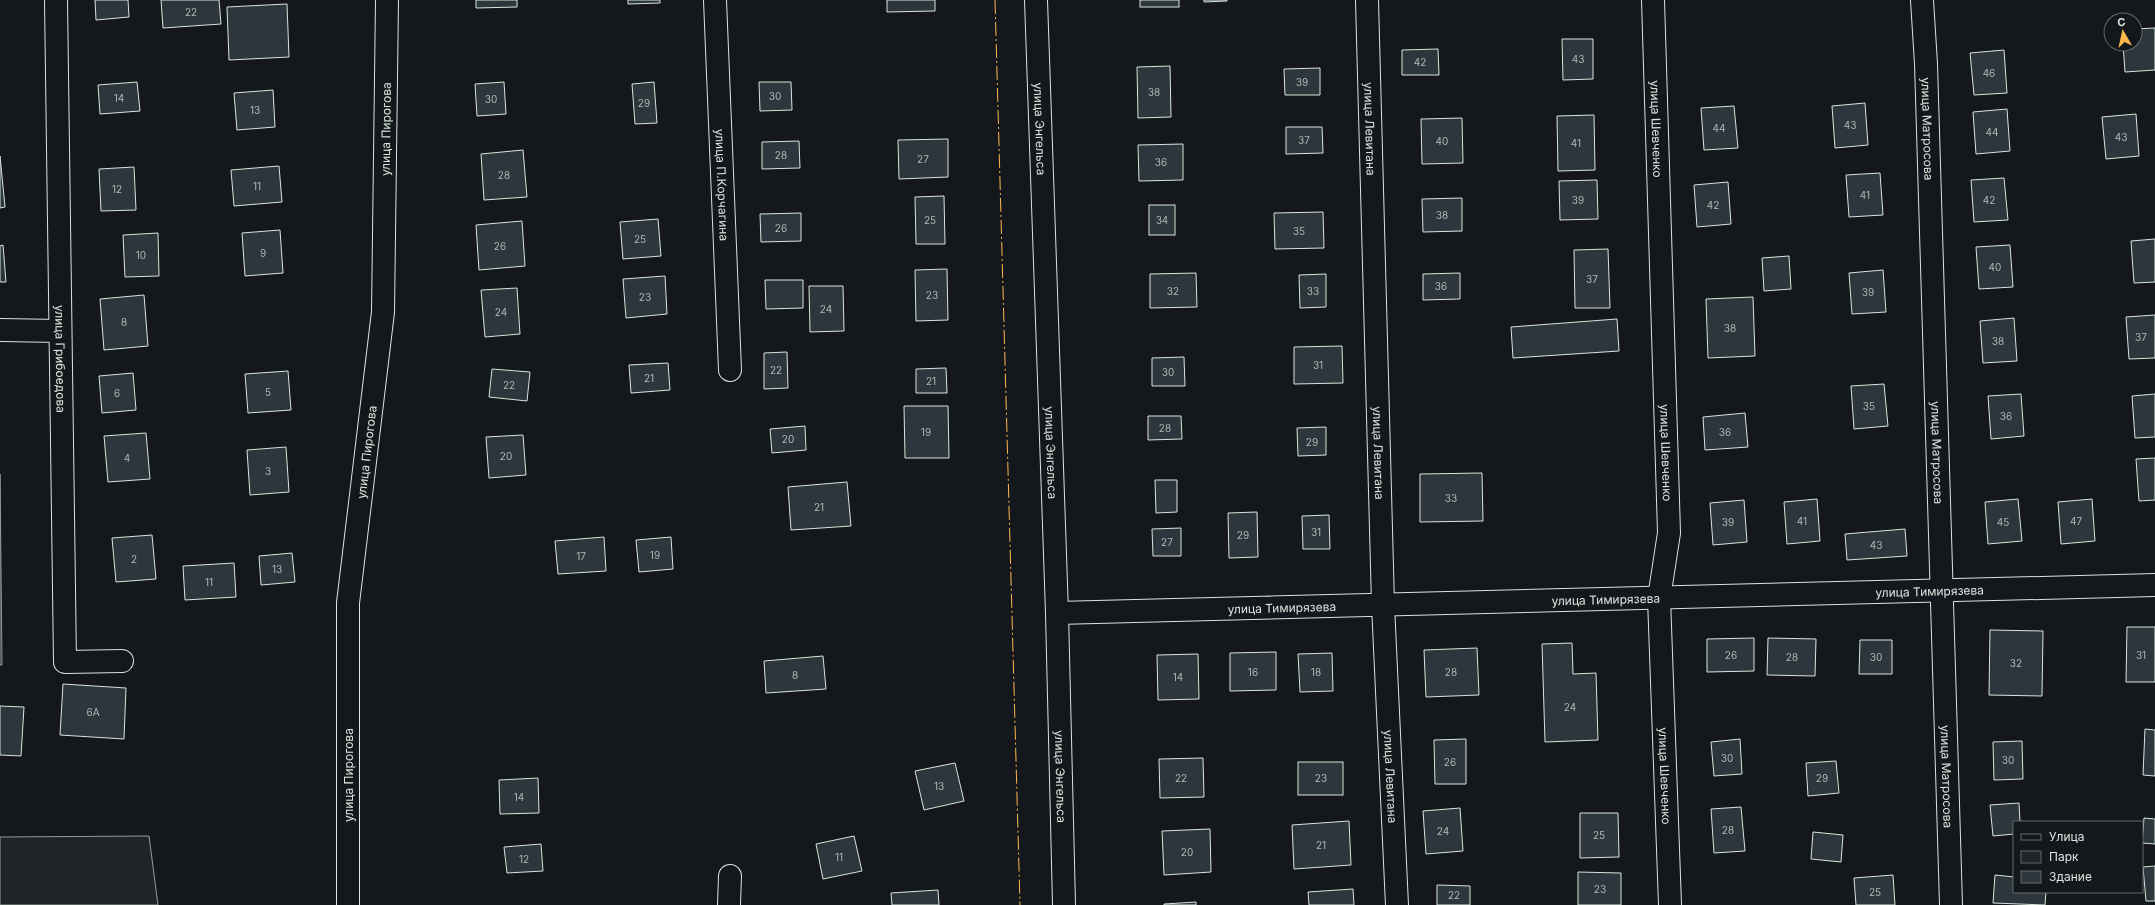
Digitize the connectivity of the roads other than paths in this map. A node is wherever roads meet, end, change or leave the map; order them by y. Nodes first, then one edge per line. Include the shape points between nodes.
1 (56, 0) edge
2 (387, 0) edge
3 (715, 0) edge
4 (1036, 0) edge
5 (1367, 0) edge
6 (1653, 0) edge
7 (1922, 0) edge
8 (0, 330) edge
9 (60, 331) junction
10 (730, 370) dead end
11 (2155, 585) edge
12 (1941, 590) junction
13 (1659, 598) junction
14 (1383, 604) junction
15 (1057, 613) junction
16 (122, 661) dead end
17 (730, 876) dead end
18 (348, 905) edge
19 (729, 905) edge
20 (1064, 905) edge
21 (1397, 905) edge
22 (1670, 905) edge
23 (1951, 905) edge

1 - 9 street, улица Грибоедова
2 - 18 street, улица Пирогова via 383,312 348,603
3 - 10 street, улица П.Корчагина
4 - 15 street, улица Энгельса
5 - 14 street, улица Левитана
6 - 13 street, улица Шевченко via 1669,533
7 - 12 street, улица Матросова
8 - 9 street
9 - 16 street, улица Грибоедова via 65,662
11 - 12 street, улица Тимирязева
12 - 13 street, улица Тимирязева
12 - 23 street, улица Матросова
13 - 14 street, улица Тимирязева
13 - 22 street, улица Шевченко
14 - 15 street, улица Тимирязева
14 - 21 street, улица Левитана
15 - 20 street, улица Энгельса
17 - 19 street

